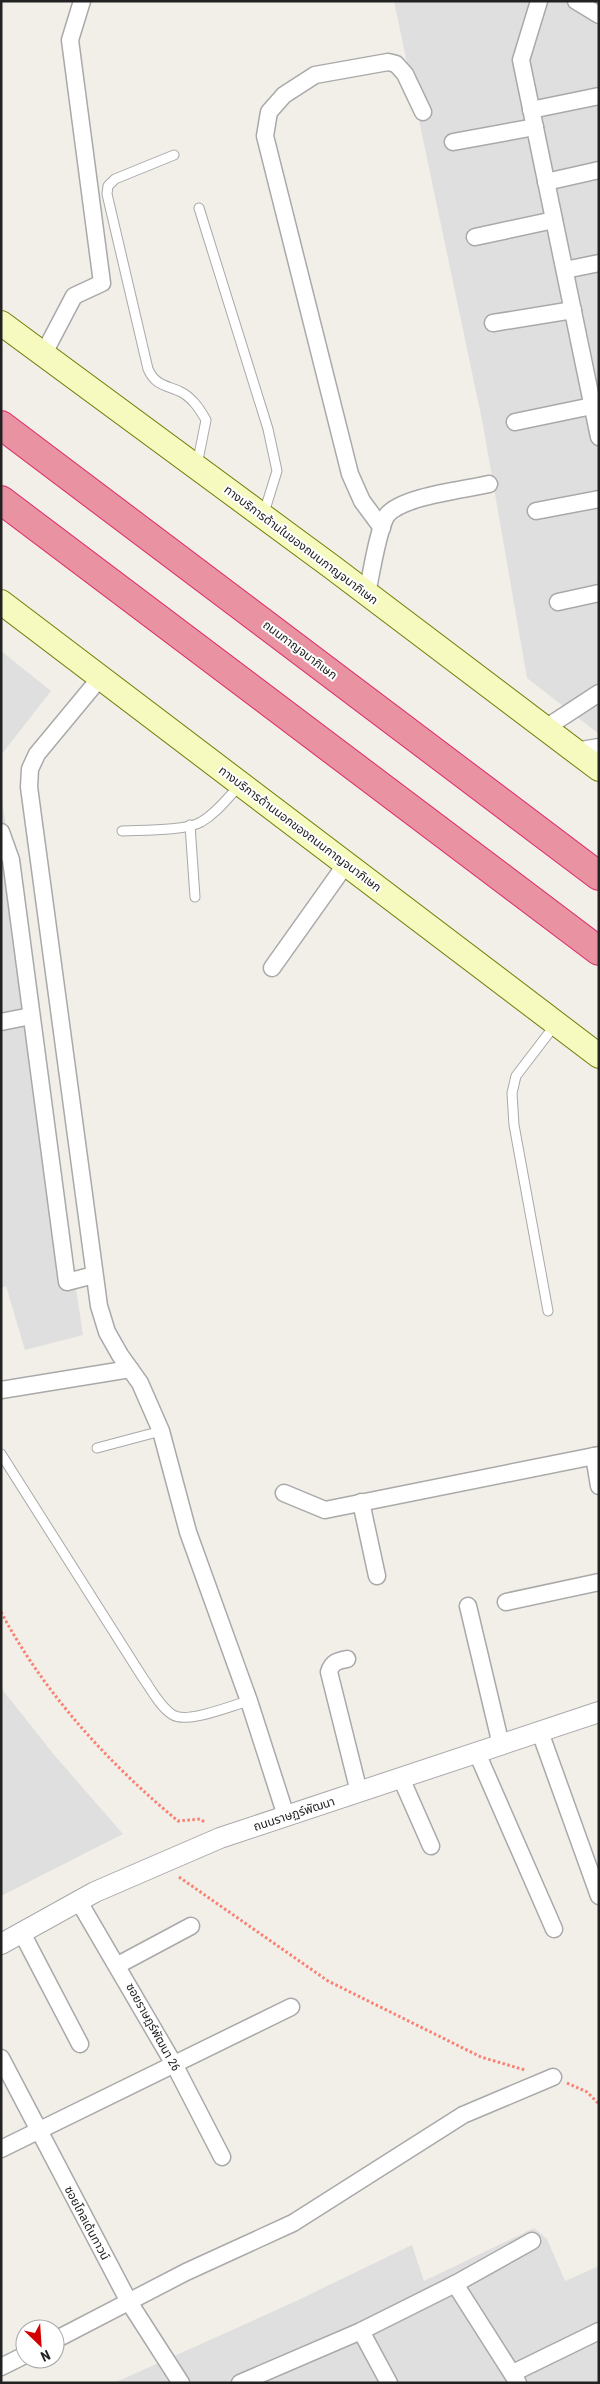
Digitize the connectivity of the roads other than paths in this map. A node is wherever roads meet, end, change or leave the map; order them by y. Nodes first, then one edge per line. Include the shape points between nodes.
1 (82, 1) edge
2 (540, 1) edge
3 (576, 1) edge
4 (599, 15) edge
5 (599, 96) edge
6 (531, 110) junction
7 (423, 112) dead end
8 (535, 127) junction
9 (453, 142) dead end
10 (174, 155) dead end
11 (599, 170) edge
12 (546, 182) junction
13 (199, 208) dead end
14 (554, 220) junction
15 (475, 237) dead end
16 (599, 263) edge
17 (564, 270) junction
18 (573, 310) junction
19 (493, 323) dead end
20 (1, 324) edge
21 (44, 355) junction
22 (592, 366) edge
23 (592, 406) junction
24 (515, 422) dead end
25 (1, 425) edge
26 (599, 437) edge
27 (197, 467) junction
28 (489, 484) dead end
29 (599, 499) edge
30 (1, 500) edge
31 (536, 511) dead end
32 (263, 516) junction
33 (382, 528) junction
34 (599, 593) edge
35 (367, 594) junction
36 (1, 602) edge
37 (558, 602) dead end
38 (100, 678) junction
39 (599, 693) edge
40 (544, 729) junction
41 (599, 746) edge
42 (575, 751) junction
43 (599, 769) edge
44 (240, 784) junction
45 (190, 825) junction
46 (122, 831) dead end
47 (1, 832) edge
48 (346, 864) junction
49 (599, 876) edge
50 (8, 889) edge
51 (195, 897) dead end
52 (599, 951) edge
53 (272, 968) dead end
54 (31, 1016) junction
55 (1, 1022) edge
56 (556, 1023) junction
57 (599, 1056) edge
58 (94, 1275) junction
59 (548, 1312) dead end
60 (130, 1369) junction
61 (1, 1390) edge
62 (161, 1430) junction
63 (97, 1448) dead end
64 (1, 1454) edge
65 (596, 1456) edge
66 (599, 1486) edge
67 (284, 1493) dead end
68 (362, 1502) junction
69 (377, 1576) dead end
70 (599, 1582) edge
71 (506, 1602) dead end
72 (468, 1606) dead end
73 (347, 1659) dead end
74 (249, 1701) junction
75 (599, 1712) edge
76 (540, 1732) junction
77 (501, 1745) junction
78 (477, 1753) junction
79 (401, 1778) junction
80 (359, 1792) junction
81 (286, 1816) junction
82 (431, 1846) dead end
83 (599, 1896) edge
84 (78, 1900) junction
85 (190, 1926) dead end
86 (554, 1929) dead end
87 (22, 1933) junction
88 (1, 1944) edge
89 (118, 1965) junction
90 (291, 2007) dead end
91 (80, 2044) dead end
92 (1, 2058) edge
93 (175, 2066) junction
94 (553, 2077) road end
95 (39, 2131) junction
96 (1, 2149) edge
97 (222, 2157) dead end
98 (532, 2240) dead end
99 (455, 2284) junction
100 (129, 2302) junction
101 (361, 2331) junction
102 (599, 2331) edge
103 (65, 2335) edge
104 (15, 2360) edge
105 (1, 2367) edge
106 (516, 2378) edge
107 (181, 2383) edge
108 (240, 2383) edge
109 (389, 2383) edge

1 - 21 street via 70,40 102,283 74,296
2 - 6 street via 521,60
3 - 4 street
5 - 6 street
6 - 8 street
7 - 33 street via 404,74 396,64 388,62 315,75 284,95 269,112 265,136 350,474 362,501
8 - 9 street
8 - 12 street
10 - 27 lane via 114,179 107,194 148,370 155,381 193,400 206,420
11 - 12 street
12 - 14 street
13 - 32 lane via 268,429 277,471
14 - 15 street
14 - 17 street
16 - 17 street
17 - 18 street
18 - 19 street
18 - 22 street
20 - 21 main road, ทางบริการด้านในของถนนกาญจนาภิเษก
21 - 27 main road, ทางบริการด้านในของถนนกาญจนาภิเษก
22 - 23 street
23 - 24 street
23 - 26 street
25 - 49 highway, ถนนกาญจนาภิเษก
27 - 32 main road, ทางบริการด้านในของถนนกาญจนาภิเษก
28 - 33 street via 398,506 387,516
29 - 31 street
30 - 52 highway
32 - 35 main road, ทางบริการด้านในของถนนกาญจนาภิเษก
33 - 35 street
34 - 37 street
35 - 40 main road, ทางบริการด้านในของถนนกาญจนาภิเษก
36 - 38 main road, ทางบริการด้านนอกของถนนกาญจนาภิเษก
38 - 44 main road, ทางบริการด้านนอกของถนนกาญจนาภิเษก
38 - 58 street via 37,754 30,769 29,787
39 - 40 street
40 - 42 main road, ทางบริการด้านในของถนนกาญจนาภิเษก
41 - 42 street
42 - 43 main road, ทางบริการด้านในของถนนกาญจนาภิเษก
44 - 45 lane via 214,813
44 - 48 main road, ทางบริการด้านนอกของถนนกาญจนาภิเษก
45 - 46 lane
45 - 51 lane
47 - 50 street via 10,860
48 - 53 street
48 - 56 main road, ทางบริการด้านนอกของถนนกาญจนาภิเษก
50 - 54 street
54 - 55 street
54 - 58 street via 67,1282
56 - 57 main road, ทางบริการด้านนอกของถนนกาญจนาภิเษก
56 - 59 lane via 516,1076 512,1093 514,1125
58 - 60 street via 107,1332
60 - 61 street
60 - 62 street via 140,1383
62 - 63 lane
62 - 74 street via 188,1532
64 - 74 lane via 143,1678 173,1715 186,1718
65 - 66 street
65 - 68 street
67 - 68 street via 325,1510
68 - 69 street
70 - 71 street
72 - 77 street
73 - 80 street via 336,1662 329,1672
74 - 81 street
75 - 76 street, ถนนราษฏร์พัฒนา
76 - 77 street, ถนนราษฏร์พัฒนา
76 - 83 street
77 - 78 street, ถนนราษฏร์พัฒนา
78 - 79 street, ถนนราษฏร์พัฒนา
78 - 86 street
79 - 80 street, ถนนราษฏร์พัฒนา
79 - 82 street
80 - 81 street, ถนนราษฏร์พัฒนา
81 - 84 street, ถนนราษฏร์พัฒนา via 220,1838
84 - 87 street, ถนนราษฏร์พัฒนา
84 - 89 street, ซอยราษฎร์พัฒนา 26
85 - 89 street
87 - 88 street, ถนนราษฏร์พัฒนา
87 - 91 street
89 - 93 street, ซอยราษฎร์พัฒนา 26
90 - 93 street
92 - 95 street, ซอยโกลเด้นทาวน์
93 - 95 street
93 - 97 street, ซอยราษฎร์พัฒนา 26
94 - 100 street via 463,2114 293,2223
95 - 96 street
95 - 100 street, ซอยโกลเด้นทาวน์
98 - 99 street
99 - 101 street
99 - 106 street
100 - 103 street
100 - 107 street, ซอยโกลเด้นทาวน์
101 - 108 street
101 - 109 street
102 - 106 street
104 - 105 street

